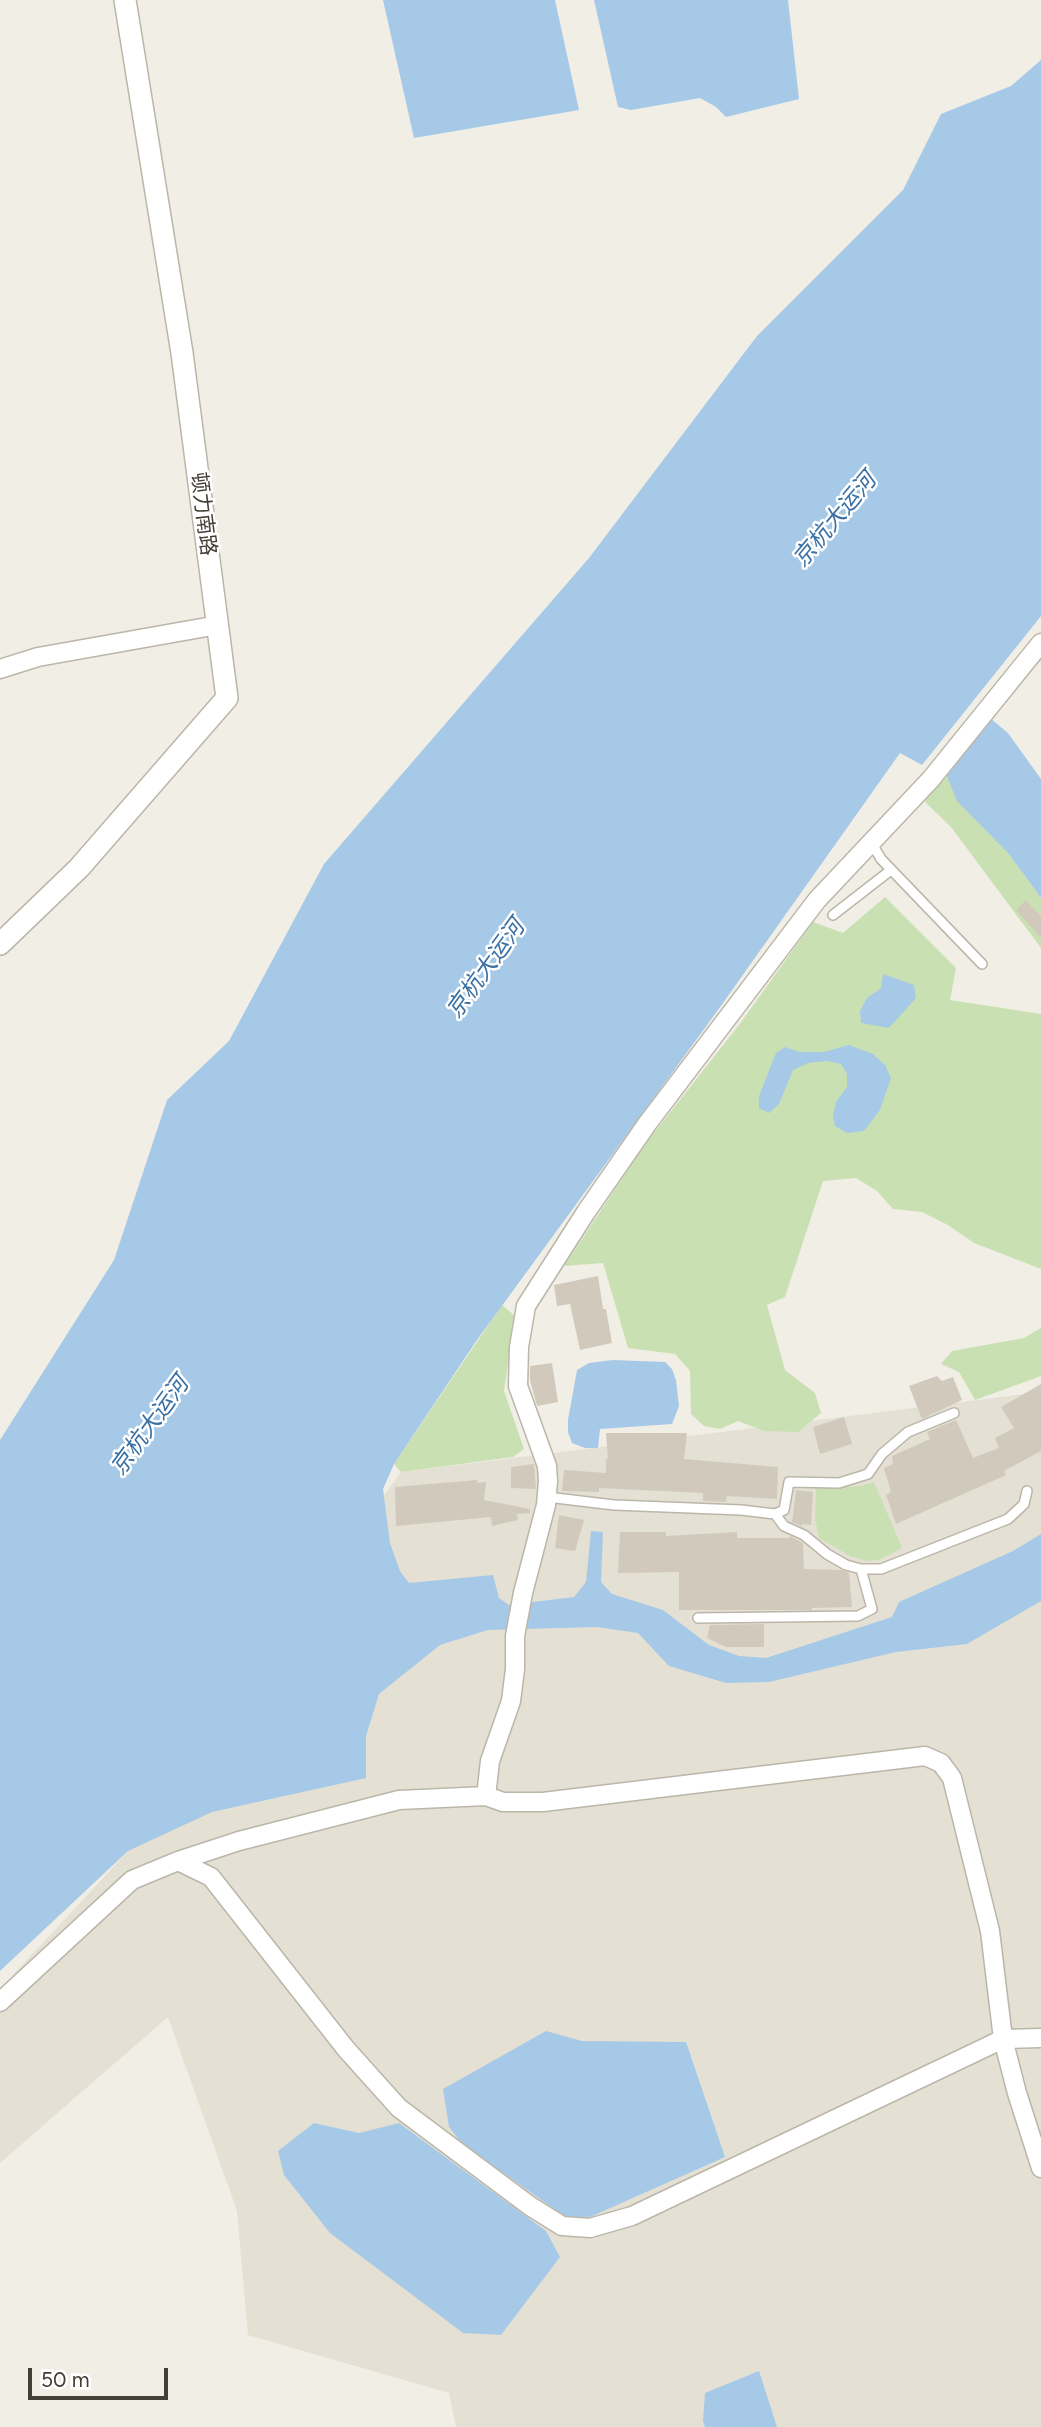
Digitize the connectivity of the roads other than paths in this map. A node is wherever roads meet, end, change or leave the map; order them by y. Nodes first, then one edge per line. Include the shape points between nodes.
1 (125, 0) edge
2 (218, 625) junction
3 (1041, 643) edge
4 (0, 669) edge
5 (871, 842) junction
6 (891, 870) junction
7 (833, 915) dead end
8 (0, 944) edge
9 (982, 964) dead end
10 (954, 1413) dead end
11 (1027, 1492) dead end
12 (547, 1497) junction
13 (775, 1514) junction
14 (861, 1569) junction
15 (698, 1618) dead end
16 (486, 1796) junction
17 (178, 1861) junction
18 (0, 2002) edge
19 (1041, 2038) edge
20 (1003, 2039) junction
21 (1041, 2168) edge

1 - 2 street, 顿力南路 via 182,353
2 - 4 street via 38,657
2 - 8 street, 顿力南路 via 228,698 79,868
3 - 5 street via 931,779
5 - 6 lane
5 - 12 street via 817,900 655,1114 526,1306 517,1386 547,1466
6 - 7 lane
6 - 9 lane
10 - 13 lane via 908,1432 882,1454 868,1474 839,1483 789,1482 783,1510
11 - 14 lane via 1024,1504 1008,1519 881,1569
12 - 13 lane
12 - 16 street via 515,1636 511,1701 490,1761
13 - 14 lane via 783,1526 846,1565
14 - 15 lane via 872,1609 858,1616
16 - 17 street via 399,1800
16 - 20 street via 503,1802 543,1802 925,1756 941,1763 952,1778 990,1931
17 - 18 street via 132,1881
17 - 20 street via 211,1877 346,2049 399,2108 562,2227 590,2228 632,2216
19 - 20 street
20 - 21 street

